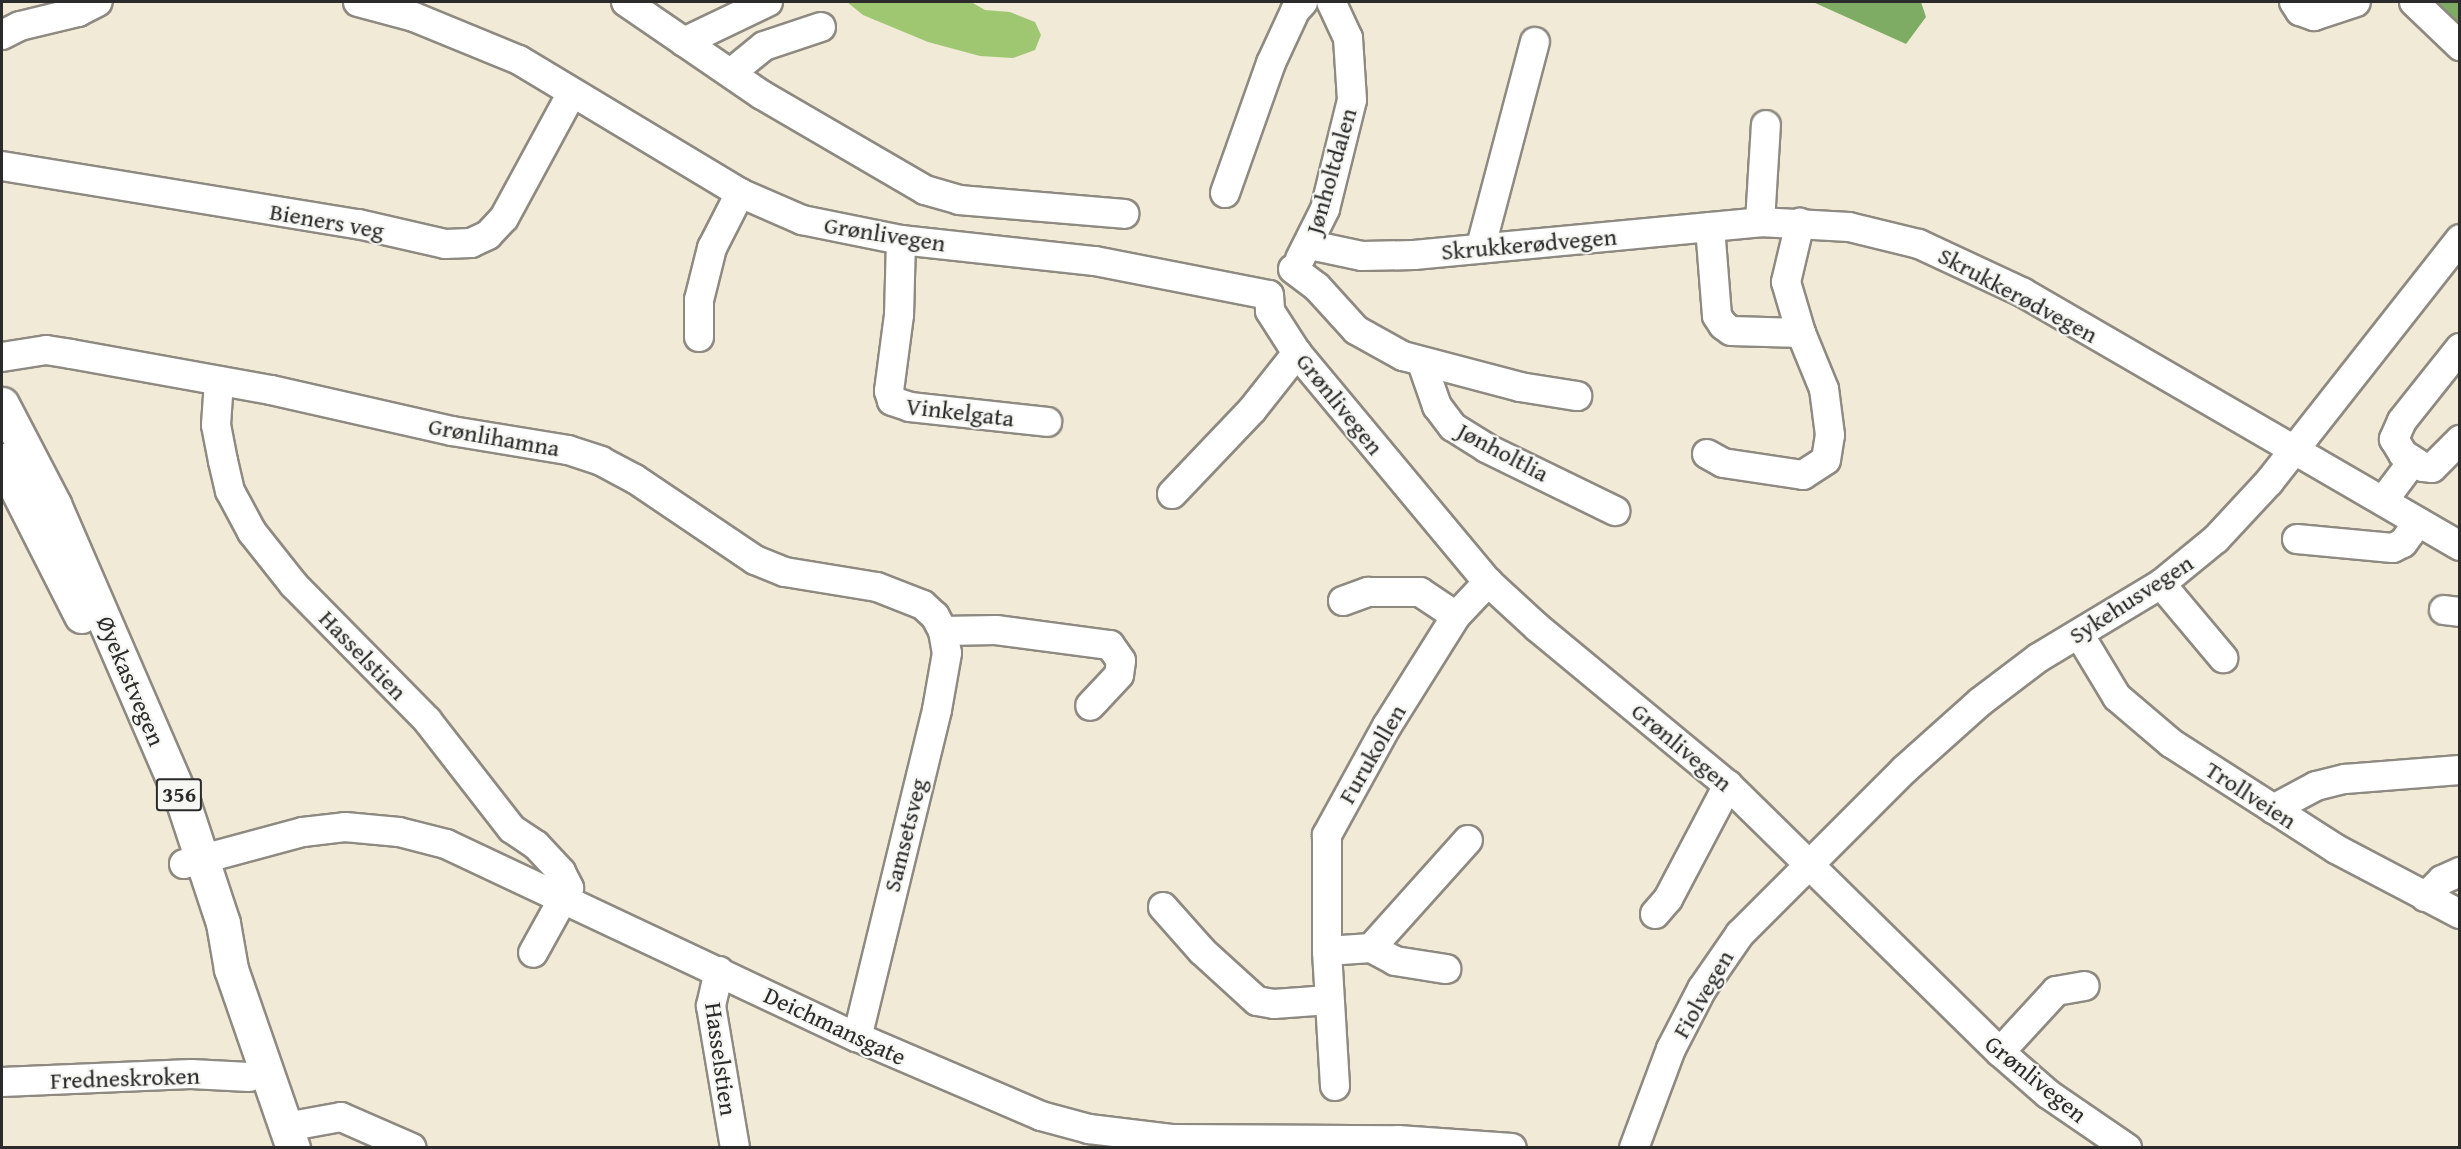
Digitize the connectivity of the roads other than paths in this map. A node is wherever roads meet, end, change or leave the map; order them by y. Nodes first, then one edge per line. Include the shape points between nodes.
1 (98, 2) edge
2 (626, 2) edge
3 (768, 2) edge
4 (1303, 2) edge
5 (1330, 2) edge
6 (2295, 2) edge
7 (2356, 2) edge
8 (2414, 2) edge
9 (370, 3) edge
10 (821, 27) dead end
11 (2, 35) edge
12 (684, 42) junction
13 (1535, 42) dead end
14 (2460, 46) edge
15 (732, 72) junction
16 (573, 93) junction
17 (1766, 125) dead end
18 (2, 166) edge
19 (740, 193) junction
20 (1225, 193) dead end
21 (1124, 214) dead end
22 (1760, 222) junction
23 (1800, 223) junction
24 (1710, 227) junction
25 (2460, 239) edge
26 (901, 240) junction
27 (1310, 245) junction
28 (1481, 246) junction
29 (1293, 269) junction
30 (1269, 295) junction
31 (1801, 333) junction
32 (699, 337) dead end
33 (2460, 348) edge
34 (1297, 353) junction
35 (2, 357) edge
36 (1422, 363) junction
37 (219, 381) junction
38 (1577, 396) dead end
39 (2, 404) edge
40 (1047, 422) dead end
41 (2460, 440) edge
42 (2293, 450) junction
43 (1707, 454) dead end
44 (2413, 461) junction
45 (10, 466) edge
46 (1172, 494) dead end
47 (2383, 501) junction
48 (1616, 511) dead end
49 (2418, 522) junction
50 (2297, 539) dead end
51 (2460, 546) edge
52 (1488, 582) junction
53 (2162, 584) junction
54 (1343, 600) dead end
55 (1456, 616) junction
56 (944, 631) junction
57 (2079, 634) junction
58 (2223, 658) dead end
59 (1090, 706) dead end
60 (2460, 770) edge
61 (1728, 785) junction
62 (2272, 809) junction
63 (1468, 840) dead end
64 (193, 861) junction
65 (1809, 863) junction
66 (2460, 872) edge
67 (2425, 897) junction
68 (564, 899) junction
69 (1163, 907) dead end
70 (1655, 914) dead end
71 (2460, 914) edge
72 (1371, 948) junction
73 (1327, 951) junction
74 (533, 953) dead end
75 (1446, 969) dead end
76 (719, 971) junction
77 (2085, 986) dead end
78 (1329, 1000) junction
79 (857, 1037) junction
80 (2000, 1052) junction
81 (249, 1077) dead end
82 (2, 1082) edge
83 (1335, 1086) dead end
84 (290, 1137) edge
85 (412, 1148) edge
86 (735, 1148) edge
87 (1512, 1148) edge
88 (1634, 1148) edge
89 (2127, 1148) edge

1 - 11 street
2 - 12 street, Grønlivegen
3 - 12 street
4 - 20 street via 1271,63
5 - 27 street, Jønholtdalen via 1348,38 1352,100 1332,184
6 - 7 street via 2300,11 2314,16
8 - 14 street
9 - 16 street, Grønlivegen via 519,60
10 - 15 street via 764,46
12 - 15 street, Grønlivegen
13 - 28 street
15 - 21 street, Grønlivegen via 762,95 925,190 959,200
16 - 18 street, Bieners veg via 504,218 488,235 471,243 445,244 358,225
16 - 19 street, Grønlivegen
17 - 22 street
19 - 26 street, Grønlivegen via 802,220
19 - 32 street via 712,248 699,300
22 - 23 street, Skrukkerødvegen
22 - 24 street, Skrukkerødvegen
23 - 31 street via 1785,282
23 - 42 street, Skrukkerødvegen via 1882,234 1954,258 2058,312
24 - 28 street, Skrukkerødvegen
24 - 31 street via 1718,315 1723,326 1731,331
25 - 42 street, Sykehusvegen
26 - 30 street, Grønlivegen via 1095,261
26 - 40 street, Vinkelgata via 899,315 889,391 892,401 910,407
27 - 28 street, Skrukkerødvegen via 1382,257
27 - 29 street, Jønholtdalen
29 - 30 street, Jønholtdalen
29 - 36 street via 1317,287 1356,330
30 - 34 street, Grønlivegen via 1270,311
31 - 43 street via 1824,389 1830,435 1826,460 1803,475 1723,463
33 - 44 street via 2396,430 2397,446
34 - 46 street via 1232,433
34 - 52 street, Grønlivegen
35 - 37 street, Grønlihamna via 46,350
36 - 38 street via 1520,387
36 - 48 street, Jønholtlia via 1437,406 1453,427 1486,448
37 - 56 street, Grønlihamna via 452,431 568,450 601,461 754,560 785,572 903,594 935,616
37 - 68 street, Hasselstien via 216,425 223,461 230,491 252,532 294,585 427,720 512,829 536,845 561,872 569,888
39 - 45 main road, Øyekastvegen / 356
41 - 44 street via 2432,468
42 - 47 street, Skrukkerødvegen
42 - 53 street, Sykehusvegen via 2216,539
44 - 47 street
45 - 64 main road, Øyekastvegen / 356
47 - 49 street, Skrukkerødvegen
49 - 50 street via 2403,543 2393,548
49 - 51 street, Skrukkerødvegen
52 - 55 street, Furukollen
52 - 61 street, Grønlivegen
53 - 57 street, Sykehusvegen
53 - 58 street
54 - 55 street via 1368,592 1420,592
55 - 73 street, Furukollen via 1382,736 1328,835
56 - 59 street via 996,630 1110,645 1121,661 1119,675
56 - 79 street, Samsetsveg via 947,652 937,710
57 - 62 street, Trollveien via 2096,668 2139,719
57 - 65 street, Sykehusvegen via 1980,702
60 - 62 street via 2345,779 2316,786
61 - 65 street, Grønlivegen
61 - 70 street via 1668,899
62 - 67 street, Trollveien
63 - 72 street
64 - 68 street, Deichmansgate via 303,832 345,827 399,832 446,844
64 - 84 main road, Øyekastvegen / 356 via 208,928 231,969
65 - 80 street, Grønlivegen
65 - 88 street, Fiolvegen via 1719,960 1671,1049
66 - 67 street via 2442,880
67 - 71 street, Trollveien
68 - 74 street
68 - 76 street, Deichmansgate
69 - 78 street via 1202,951 1257,1001 1274,1004
72 - 73 street
72 - 75 street via 1395,961
73 - 78 street, Furukollen
76 - 79 street, Deichmansgate
76 - 86 street, Hasselstien via 711,1006
77 - 80 street via 2056,991
78 - 83 street, Furukollen
79 - 87 street, Deichmansgate via 1012,1106 1121,1134 1173,1139 1398,1140
80 - 89 street, Grønlivegen via 2048,1094
81 - 82 street, Fredneskroken via 191,1074
84 - 85 street via 341,1117

